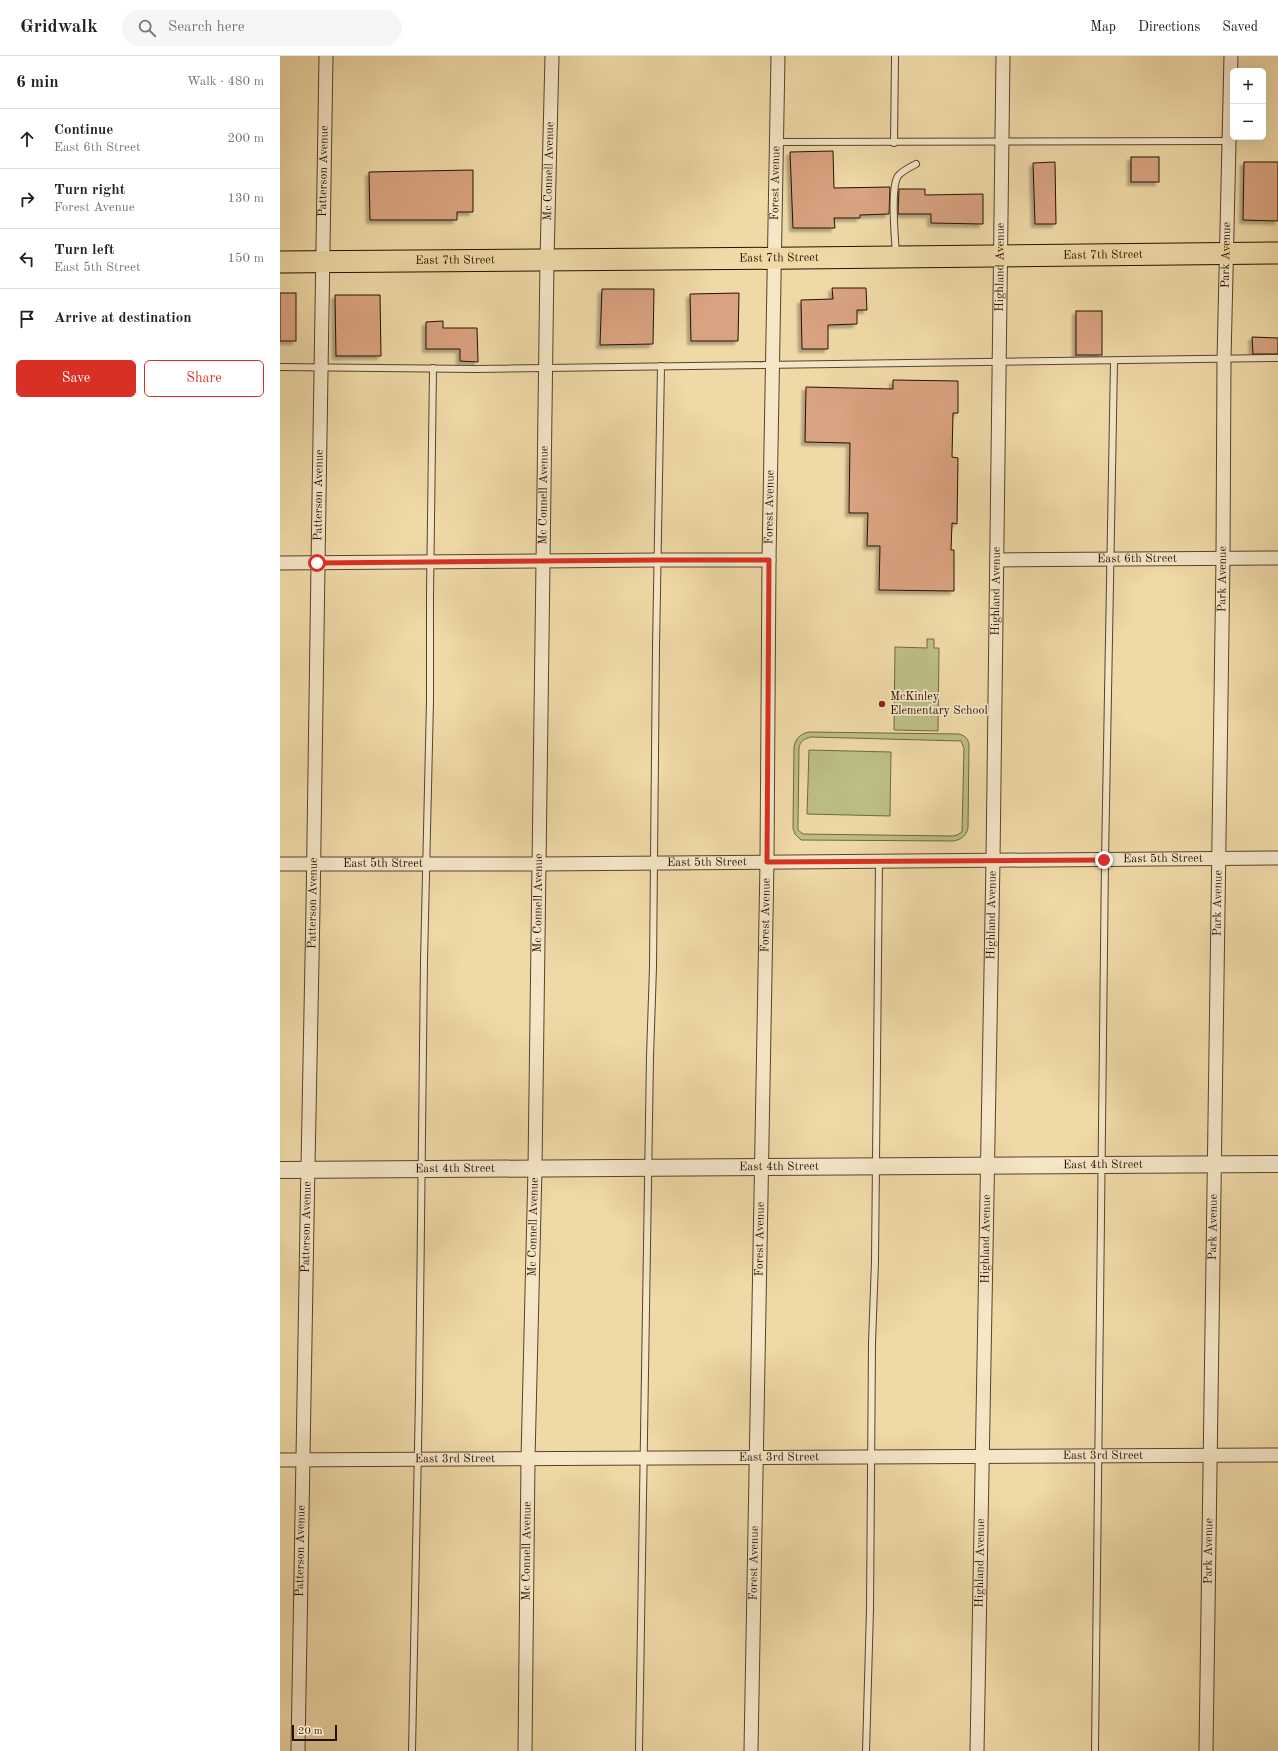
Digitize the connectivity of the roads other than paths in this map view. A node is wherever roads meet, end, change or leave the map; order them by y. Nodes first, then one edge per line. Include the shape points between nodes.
1 (326, 56) edge
2 (552, 56) edge
3 (778, 56) edge
4 (895, 56) edge
5 (1003, 56) edge
6 (1231, 56) edge
7 (1229, 141) junction
8 (776, 142) junction
9 (894, 142) junction
10 (1002, 143) junction
11 (916, 164) dead end
12 (1226, 253) junction
13 (1278, 253) edge
14 (1001, 256) junction
15 (774, 257) junction
16 (897, 257) junction
17 (547, 260) junction
18 (280, 262) edge
19 (321, 262) junction
20 (1278, 358) edge
21 (1224, 360) junction
22 (1114, 361) junction
23 (999, 363) junction
24 (772, 364) junction
25 (661, 366) junction
26 (280, 367) edge
27 (320, 367) junction
28 (433, 368) junction
29 (546, 368) junction
30 (1278, 558) edge
31 (1223, 559) junction
32 (658, 560) junction
33 (769, 560) junction
34 (997, 560) junction
35 (1110, 560) junction
36 (543, 561) junction
37 (430, 562) junction
38 (317, 563) junction
39 (280, 564) edge
40 (1219, 858) junction
41 (1278, 858) edge
42 (993, 860) junction
43 (1104, 860) junction
44 (879, 861) junction
45 (767, 862) junction
46 (654, 863) junction
47 (280, 864) edge
48 (314, 864) junction
49 (427, 864) junction
50 (539, 864) junction
51 (1101, 1164) junction
52 (1214, 1164) junction
53 (1278, 1164) edge
54 (988, 1165) junction
55 (875, 1166) junction
56 (649, 1167) junction
57 (762, 1167) junction
58 (535, 1168) junction
59 (309, 1169) junction
60 (422, 1169) junction
61 (280, 1170) edge
62 (982, 1455) junction
63 (1097, 1455) junction
64 (1278, 1455) edge
65 (870, 1456) junction
66 (1211, 1456) junction
67 (756, 1457) junction
68 (644, 1458) junction
69 (417, 1459) junction
70 (528, 1459) junction
71 (280, 1460) edge
72 (302, 1460) junction
73 (298, 1751) edge
74 (412, 1751) edge
75 (525, 1751) edge
76 (639, 1751) edge
77 (751, 1751) edge
78 (866, 1751) edge
79 (977, 1751) edge
80 (1095, 1751) edge
81 (1206, 1751) edge

1 - 19 street, Patterson Avenue
2 - 17 street, Mc Connell Avenue
3 - 8 street, Forest Avenue
4 - 9 lane
5 - 10 street, Highland Avenue
6 - 7 street, Park Avenue
7 - 10 lane
7 - 12 street, Park Avenue
8 - 9 lane
8 - 15 street, Forest Avenue
9 - 10 lane
10 - 14 street, Highland Avenue
11 - 16 lane via 899,175 895,182 894,228
12 - 13 main road, East 7th Street
12 - 14 main road, East 7th Street
12 - 21 street, Park Avenue
14 - 16 main road, East 7th Street
14 - 23 street, Highland Avenue
15 - 16 main road, East 7th Street
15 - 17 main road, East 7th Street
15 - 24 street, Forest Avenue
17 - 19 main road, East 7th Street
17 - 29 street, Mc Connell Avenue
18 - 19 main road, East 7th Street
19 - 27 street, Patterson Avenue
20 - 21 lane
21 - 22 lane
21 - 31 street, Park Avenue
22 - 23 lane
22 - 35 lane
23 - 24 lane
23 - 34 street, Highland Avenue
24 - 25 lane
24 - 33 street, Forest Avenue
25 - 29 lane
25 - 32 lane
26 - 27 lane
27 - 28 lane
27 - 38 street, Patterson Avenue
28 - 29 lane
28 - 37 lane
29 - 36 street, Mc Connell Avenue
30 - 31 street, East 6th Street
31 - 35 street, East 6th Street
31 - 40 street, Park Avenue
32 - 33 street
32 - 36 street
32 - 46 lane
33 - 45 street, Forest Avenue
34 - 35 street, East 6th Street
34 - 42 street, Highland Avenue
35 - 43 lane
36 - 37 street
36 - 50 street, Mc Connell Avenue
37 - 38 street
37 - 49 lane
38 - 39 street
38 - 48 street, Patterson Avenue
40 - 41 street, East 5th Street
40 - 43 street, East 5th Street
40 - 52 street, Park Avenue
42 - 43 street, East 5th Street
42 - 44 street, East 5th Street
42 - 54 street, Highland Avenue
43 - 51 lane
44 - 45 street, East 5th Street
44 - 55 lane
45 - 46 street, East 5th Street
45 - 57 street, Forest Avenue
46 - 50 street, East 5th Street
46 - 56 lane
47 - 48 street, East 5th Street
48 - 49 street, East 5th Street
48 - 59 street, Patterson Avenue
49 - 50 street, East 5th Street
49 - 60 lane
50 - 58 street, Mc Connell Avenue
51 - 52 street, East 4th Street
51 - 54 street, East 4th Street
51 - 63 lane
52 - 53 street, East 4th Street
52 - 66 street, Park Avenue
54 - 55 street, East 4th Street
54 - 62 street, Highland Avenue
55 - 57 street, East 4th Street
55 - 65 lane
56 - 57 street, East 4th Street
56 - 58 street, East 4th Street
56 - 68 lane
57 - 67 street, Forest Avenue
58 - 60 street, East 4th Street
58 - 70 street, Mc Connell Avenue
59 - 60 street, East 4th Street
59 - 61 street, East 4th Street
59 - 72 street, Patterson Avenue
60 - 69 lane
62 - 63 street, East 3rd Street
62 - 65 street, East 3rd Street
62 - 79 street, Highland Avenue
63 - 66 street, East 3rd Street
63 - 80 lane
64 - 66 street, East 3rd Street
65 - 67 street, East 3rd Street
65 - 78 lane via 870,1609
66 - 81 street, Park Avenue
67 - 68 street, East 3rd Street
67 - 77 street, Forest Avenue
68 - 70 street, East 3rd Street
68 - 76 lane
69 - 70 street, East 3rd Street
69 - 72 street, East 3rd Street
69 - 74 lane
70 - 75 street, Mc Connell Avenue
71 - 72 street, East 3rd Street
72 - 73 street, Patterson Avenue

